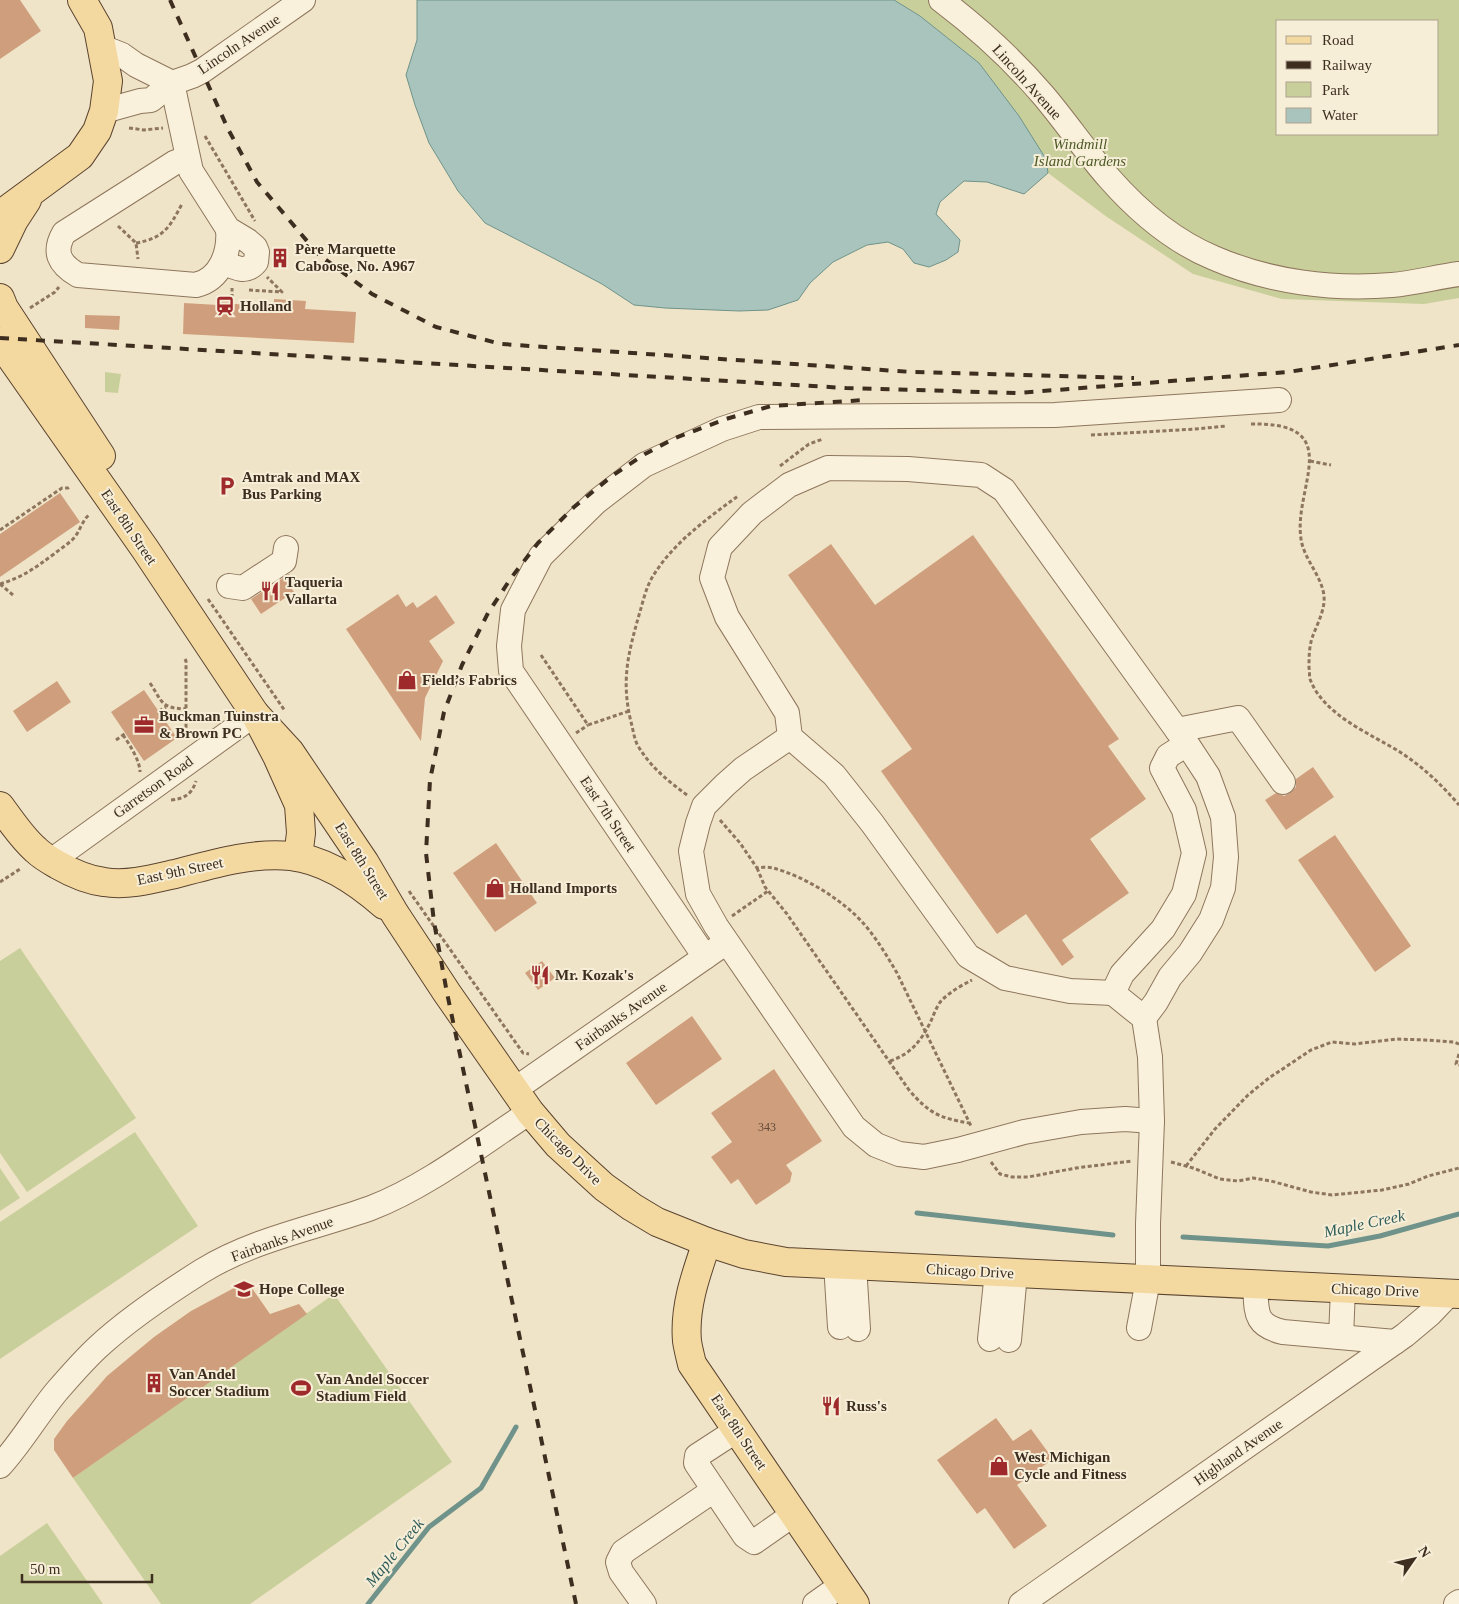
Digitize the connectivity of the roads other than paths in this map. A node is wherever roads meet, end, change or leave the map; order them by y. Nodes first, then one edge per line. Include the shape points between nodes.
1 (82, 0) edge
2 (303, 0) edge
3 (941, 0) edge
4 (102, 47) junction
5 (172, 83) junction
6 (104, 110) junction
7 (188, 158) junction
8 (36, 187) junction
9 (0, 215) edge
10 (228, 229) junction
11 (0, 249) edge
12 (222, 262) junction
13 (1459, 274) edge
14 (0, 298) edge
15 (0, 342) edge
16 (1278, 400) dead end
17 (286, 548) dead end
18 (144, 550) junction
19 (228, 586) dead end
20 (255, 714) junction
21 (790, 737) junction
22 (1182, 737) junction
23 (1283, 782) dead end
24 (0, 806) edge
25 (298, 857) junction
26 (50, 861) junction
27 (395, 914) junction
28 (722, 934) junction
29 (705, 958) junction
30 (1113, 993) junction
31 (1144, 1018) junction
32 (514, 1090) junction
33 (530, 1112) junction
34 (1152, 1121) junction
35 (707, 1242) junction
36 (845, 1265) junction
37 (1006, 1273) junction
38 (1148, 1280) junction
39 (1255, 1285) junction
40 (1343, 1289) junction
41 (1454, 1294) edge
42 (849, 1328) dead end
43 (1139, 1328) dead end
44 (1341, 1337) junction
45 (1000, 1340) dead end
46 (1395, 1342) junction
47 (737, 1430) junction
48 (0, 1466) edge
49 (714, 1490) junction
50 (794, 1514) junction
51 (848, 1595) edge
52 (1046, 1597) edge
53 (1459, 1602) edge
54 (644, 1604) edge
55 (815, 1604) edge
56 (1021, 1604) edge
57 (1456, 1604) edge

1 - 4 main road via 98,28
2 - 5 street, Lincoln Avenue via 202,71
3 - 13 street, Lincoln Avenue via 1003,52 1133,203 1178,239 1213,258 1296,282 1347,286 1393,285
4 - 5 street
4 - 6 main road via 108,81
5 - 6 street, Lincoln Avenue via 151,100
5 - 7 street
6 - 8 main road via 97,131 80,156
7 - 10 street via 191,171
7 - 12 street via 174,163 64,233 58,243 58,253 70,270 78,275 186,285 204,283 217,272
8 - 9 main road
8 - 11 main road
10 - 12 street via 228,249
10 - 12 street via 252,244 258,257 254,265 243,270
14 - 18 main road via 134,512
15 - 18 main road, East 8th Street
16 - 29 street, East 7th Street via 1055,415 759,417 722,429 644,465 596,502 541,556 513,610 509,646 511,671
17 - 19 street via 284,561 243,588
18 - 20 main road, East 8th Street
20 - 25 main road, East 8th Street via 299,805 301,833
20 - 26 street, Garretson Road via 145,781
20 - 27 main road, East 8th Street via 290,752 365,863
21 - 22 street via 787,713 727,618 712,578 720,547 752,513 789,485 828,468 908,469 981,475 1004,490
21 - 28 street via 744,769 704,806 698,823 691,850 698,894
21 - 30 street via 834,775 968,956 1005,978 1070,991
22 - 23 street via 1238,718
22 - 30 street via 1162,768 1184,810 1194,854 1184,894 1163,929 1122,974
22 - 31 street via 1208,776 1223,817 1226,857 1223,888 1211,920
24 - 26 main road, East 9th Street via 36,851
25 - 26 main road, East 9th Street via 248,857 121,883 90,880
25 - 27 main road, East 8th Street via 339,873
27 - 32 main road, East 8th Street
28 - 29 street, Fairbanks Avenue
28 - 34 street via 854,1128 876,1145 899,1154 924,1157 1024,1132 1081,1122
29 - 32 street, Fairbanks Avenue
30 - 31 street
31 - 34 street via 1150,1058
32 - 33 main road, East 8th Street
33 - 35 main road, Chicago Drive via 558,1145 604,1187 657,1222
33 - 48 street, Fairbanks Avenue via 403,1193 373,1207 254,1246 203,1270 98,1347 56,1392
34 - 38 street
35 - 36 main road, Chicago Drive via 744,1254 786,1262
35 - 47 main road, East 8th Street via 690,1298 687,1342 692,1364
36 - 37 main road, Chicago Drive
36 - 42 street
37 - 38 main road, Chicago Drive
37 - 45 street
38 - 39 main road, Chicago Drive
38 - 43 street
39 - 40 main road, Chicago Drive
39 - 44 street via 1256,1310 1269,1329
40 - 41 main road, Chicago Drive
40 - 44 street
41 - 46 street, Highland Avenue
44 - 46 street
46 - 52 street, Highland Avenue
47 - 49 street via 698,1456 696,1463
47 - 50 main road, East 8th Street
49 - 50 street via 745,1536 754,1542
49 - 54 street via 623,1552 618,1562 621,1572
50 - 51 main road, East 8th Street
51 - 55 street
52 - 56 street, Highland Avenue
53 - 57 street

